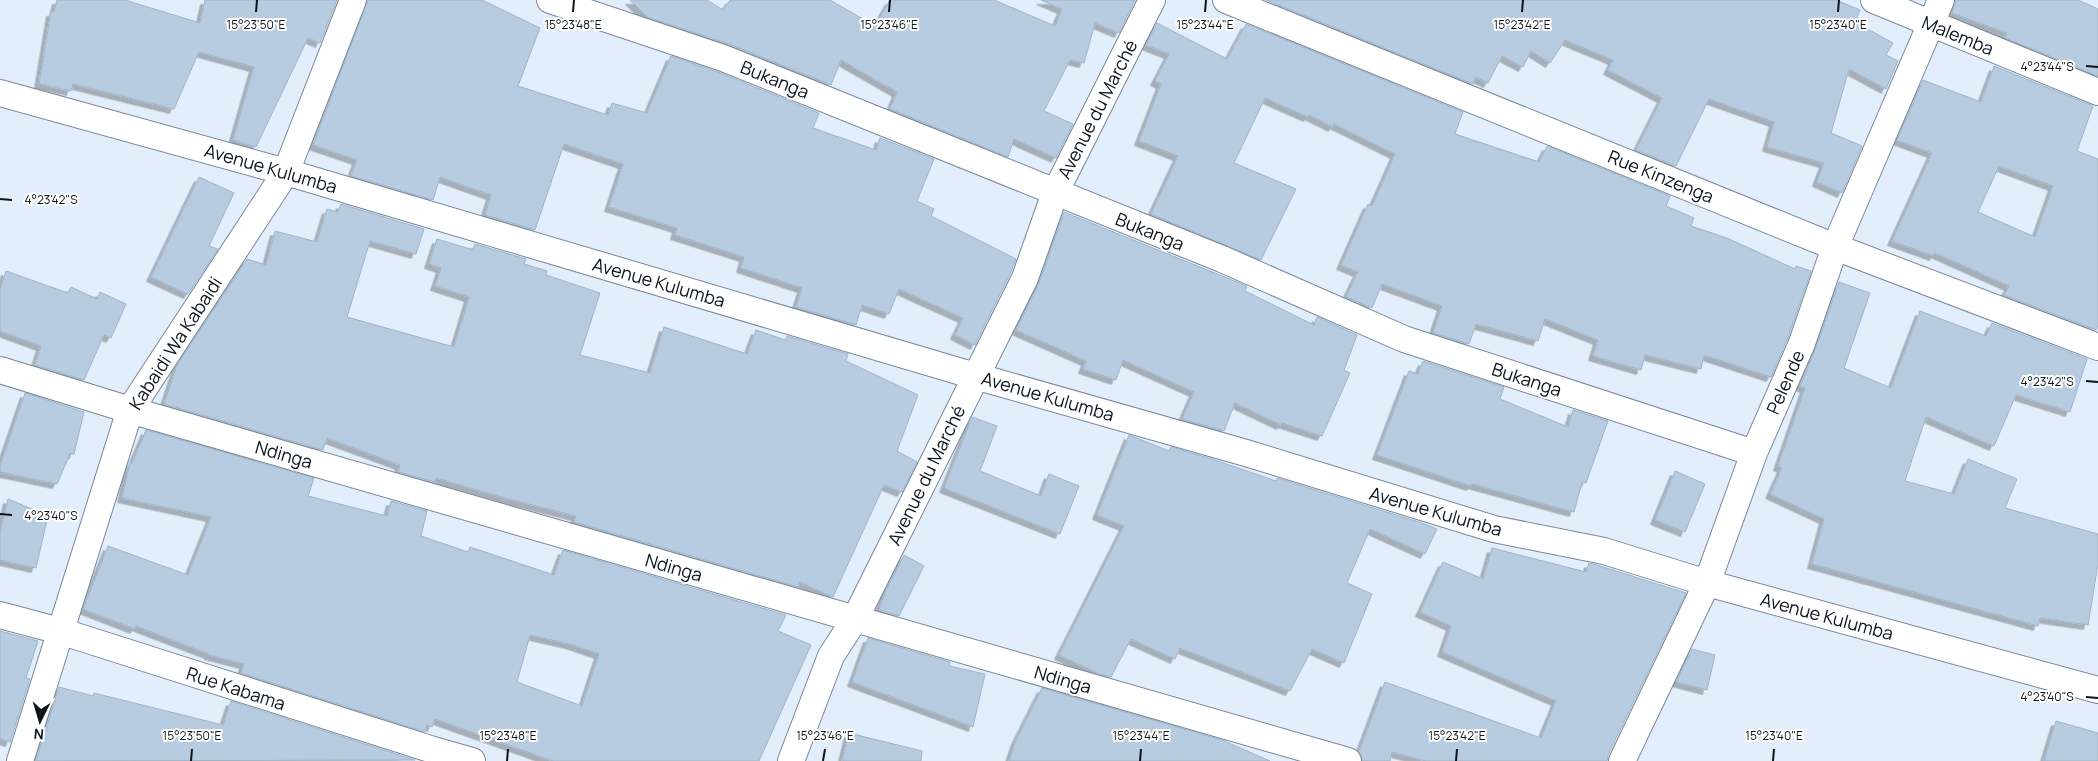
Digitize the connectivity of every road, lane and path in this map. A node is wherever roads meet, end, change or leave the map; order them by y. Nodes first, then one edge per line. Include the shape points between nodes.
1 (353, 0) edge
2 (550, 0) edge
3 (1152, 0) edge
4 (1226, 0) edge
5 (1874, 0) edge
6 (1941, 0) edge
7 (1931, 25) junction
8 (2098, 92) edge
9 (0, 93) edge
10 (286, 172) junction
11 (1055, 193) junction
12 (1835, 247) junction
13 (2098, 347) edge
14 (0, 370) edge
15 (975, 376) junction
16 (130, 410) junction
17 (1754, 453) junction
18 (1707, 583) junction
19 (0, 615) edge
20 (855, 619) junction
21 (60, 631) junction
22 (2098, 690) edge
23 (20, 761) edge
24 (472, 761) edge
25 (791, 761) edge
26 (1348, 761) edge
27 (1622, 761) edge

1 - 10 street, Kabaidi Wa Kabaidi
2 - 11 street, Bukanga via 723,58
3 - 11 street, Avenue du Marché
4 - 12 street, Rue Kinzenga
5 - 7 street, Malemba
6 - 7 street, Pelende
7 - 8 street, Malemba
7 - 12 street, Pelende
9 - 10 street, Avenue Kulumba
10 - 15 street, Avenue Kulumba
10 - 16 street, Kabaidi Wa Kabaidi
11 - 15 street, Avenue du Marché via 1025,278
11 - 17 street, Bukanga via 1222,259 1404,339
12 - 13 street, Rue Kinzenga
12 - 17 street, Pelende via 1802,343
14 - 16 street, Ndinga
15 - 18 street, Avenue Kulumba via 1246,453 1494,529 1604,551
15 - 20 street, Avenue du Marché
16 - 20 street, Ndinga
16 - 21 street, Kabaidi Wa Kabaidi
17 - 18 street, Pelende
18 - 22 street, Avenue Kulumba
18 - 27 street, Pelende
19 - 21 street, Rue Kabama
20 - 25 street, Avenue du Marché via 831,656
20 - 26 street, Ndinga
21 - 23 street, Kabaidi Wa Kabaidi
21 - 24 street, Rue Kabama

